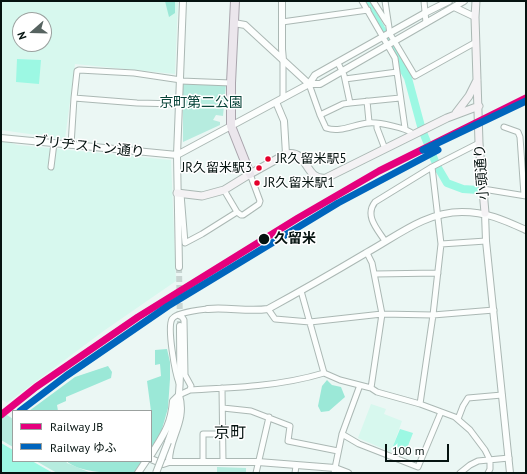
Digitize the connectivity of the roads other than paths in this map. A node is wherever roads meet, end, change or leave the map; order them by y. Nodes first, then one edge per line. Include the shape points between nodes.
1 (183, 1) edge
2 (235, 1) edge
3 (282, 1) edge
4 (362, 1) edge
5 (373, 1) edge
6 (385, 1) edge
7 (424, 1) edge
8 (449, 1) edge
9 (464, 1) edge
10 (471, 1) edge
11 (476, 1) edge
12 (454, 7) junction
13 (368, 10) junction
14 (425, 13) junction
15 (475, 17) junction
16 (282, 22) junction
17 (234, 23) junction
18 (426, 23) junction
19 (388, 24) junction
20 (390, 34) junction
21 (383, 38) junction
22 (394, 41) junction
23 (476, 42) junction
24 (387, 45) junction
25 (283, 60) junction
26 (338, 63) junction
27 (342, 71) junction
28 (397, 72) junction
29 (477, 78) junction
30 (345, 79) junction
31 (181, 80) junction
32 (231, 83) junction
33 (310, 84) junction
34 (74, 98) junction
35 (283, 98) junction
36 (400, 98) junction
37 (367, 101) junction
38 (276, 102) junction
39 (350, 103) junction
40 (180, 104) junction
41 (478, 106) junction
42 (320, 115) junction
43 (455, 115) junction
44 (369, 122) junction
45 (378, 124) junction
46 (231, 126) junction
47 (504, 127) dead end
48 (404, 128) junction
49 (415, 134) junction
50 (1, 138) edge
51 (54, 143) junction
52 (479, 143) junction
53 (71, 145) junction
54 (385, 148) junction
55 (286, 154) junction
56 (177, 155) junction
57 (51, 167) dead end
58 (432, 167) junction
59 (250, 174) junction
60 (483, 188) junction
61 (224, 190) junction
62 (179, 193) junction
63 (525, 195) edge
64 (237, 212) junction
65 (485, 214) junction
66 (438, 216) junction
67 (526, 230) edge
68 (385, 241) junction
69 (486, 241) junction
70 (441, 244) junction
71 (367, 253) junction
72 (179, 267) tunnel mouth
73 (438, 273) junction
74 (375, 274) junction
75 (301, 292) junction
76 (208, 309) junction
77 (268, 309) junction
78 (494, 310) junction
79 (382, 314) junction
80 (433, 315) junction
81 (176, 316) junction
82 (310, 322) junction
83 (182, 327) junction
84 (324, 373) junction
85 (180, 384) junction
86 (360, 385) junction
87 (222, 388) junction
88 (371, 388) junction
89 (190, 390) junction
90 (179, 395) junction
91 (502, 395) junction
92 (420, 404) junction
93 (223, 408) junction
94 (440, 412) junction
95 (268, 417) junction
96 (458, 419) junction
97 (222, 434) junction
98 (342, 434) junction
99 (338, 451) junction
100 (152, 454) edge
101 (509, 458) junction
102 (152, 460) edge
103 (490, 460) junction
104 (145, 462) edge
105 (169, 462) junction
106 (203, 462) junction
107 (223, 462) junction
108 (258, 462) junction
109 (296, 466) junction
110 (334, 470) edge
111 (138, 473) edge
112 (156, 473) edge
113 (256, 473) edge
114 (295, 473) edge
115 (348, 473) edge
116 (460, 473) edge
117 (488, 473) edge
118 (510, 473) edge

1 - 31 street
2 - 17 main road
3 - 16 street
4 - 13 street
5 - 19 street
6 - 19 street
7 - 14 street
8 - 14 street
9 - 12 street
10 - 15 main road
11 - 15 main road
12 - 15 street
12 - 18 street
13 - 16 street
13 - 21 street
14 - 18 street
14 - 20 street
15 - 23 main road, 小頭通り
16 - 25 street
17 - 25 street via 245,25
17 - 32 main road
18 - 22 street
19 - 20 street
20 - 21 street
20 - 22 street
21 - 24 street
21 - 26 street
22 - 23 street via 415,76
22 - 24 street
23 - 29 main road, 小頭通り
24 - 27 street
24 - 28 street via 395,58
25 - 33 street
25 - 35 street
26 - 27 street
26 - 33 street via 315,75
27 - 30 street
27 - 33 street via 320,84
28 - 30 street
28 - 36 street
29 - 41 main road, 小頭通り
29 - 43 main road via 469,96
30 - 39 street
31 - 32 street
31 - 34 street via 81,69 77,71
31 - 40 street
32 - 46 main road
33 - 35 street
33 - 42 street
34 - 40 street
34 - 53 street
35 - 38 street
36 - 37 street
36 - 48 street
37 - 39 street
37 - 44 street
38 - 46 street
38 - 55 street via 284,121
39 - 42 street via 342,104
40 - 56 street
41 - 43 main road
41 - 52 main road, 小頭通り
42 - 44 street via 326,128 333,130
43 - 49 main road
44 - 45 street
45 - 48 street
45 - 54 street via 377,128
46 - 56 street
46 - 59 main road
47 - 63 street via 518,132 520,137
48 - 49 street
49 - 54 main road
50 - 51 street, ブリヂストン通り
51 - 53 street, ブリヂストン通り
51 - 57 street
52 - 58 street
52 - 60 main road, 小頭通り
53 - 56 street, ブリヂストン通り
54 - 55 main road via 319,179 299,155 292,152
55 - 59 main road
56 - 62 street
58 - 66 street
58 - 68 street via 372,206 370,218
59 - 61 main road
59 - 64 street via 259,204 241,215
60 - 63 street
60 - 65 main road, 小頭通り
61 - 62 main road via 202,196
61 - 64 street
62 - 64 street via 185,243
62 - 72 street
65 - 66 street via 461,212
65 - 67 street
65 - 69 street
66 - 68 street via 411,226
66 - 70 street
68 - 71 street
69 - 70 street
69 - 78 street
70 - 73 street
71 - 74 street
71 - 75 street
73 - 74 street
73 - 80 street
74 - 79 street
75 - 77 street
75 - 82 street
76 - 77 street
76 - 81 street via 194,310
76 - 83 street via 193,313
77 - 82 street via 275,318
78 - 80 street
78 - 91 street
79 - 80 street
79 - 82 street
79 - 88 street
80 - 92 street
81 - 83 street via 184,320
81 - 85 street via 170,325 176,375
82 - 84 street
83 - 85 street
83 - 89 street via 185,375 191,386
84 - 86 street
84 - 87 street via 280,383
85 - 90 street
86 - 88 street
86 - 98 street
87 - 89 street
87 - 93 street
88 - 92 street
89 - 90 street
90 - 100 street via 173,401 165,434
90 - 105 street via 181,415 169,452
90 - 112 street, bridge via 172,432
91 - 96 street via 468,398
91 - 101 street
92 - 94 street
93 - 95 street via 251,411
93 - 97 street
94 - 96 street
94 - 98 street via 418,467 359,444
95 - 99 street via 290,426 288,441
95 - 108 street
96 - 103 street via 479,441
97 - 106 street via 204,434
97 - 107 street
98 - 99 street
99 - 110 street
101 - 103 street
101 - 118 street
102 - 105 street via 163,464
103 - 116 street via 470,464
103 - 117 street
104 - 111 street
105 - 106 street
106 - 107 street
107 - 108 street
108 - 109 street
108 - 113 street
109 - 110 street
109 - 114 street
110 - 115 street

